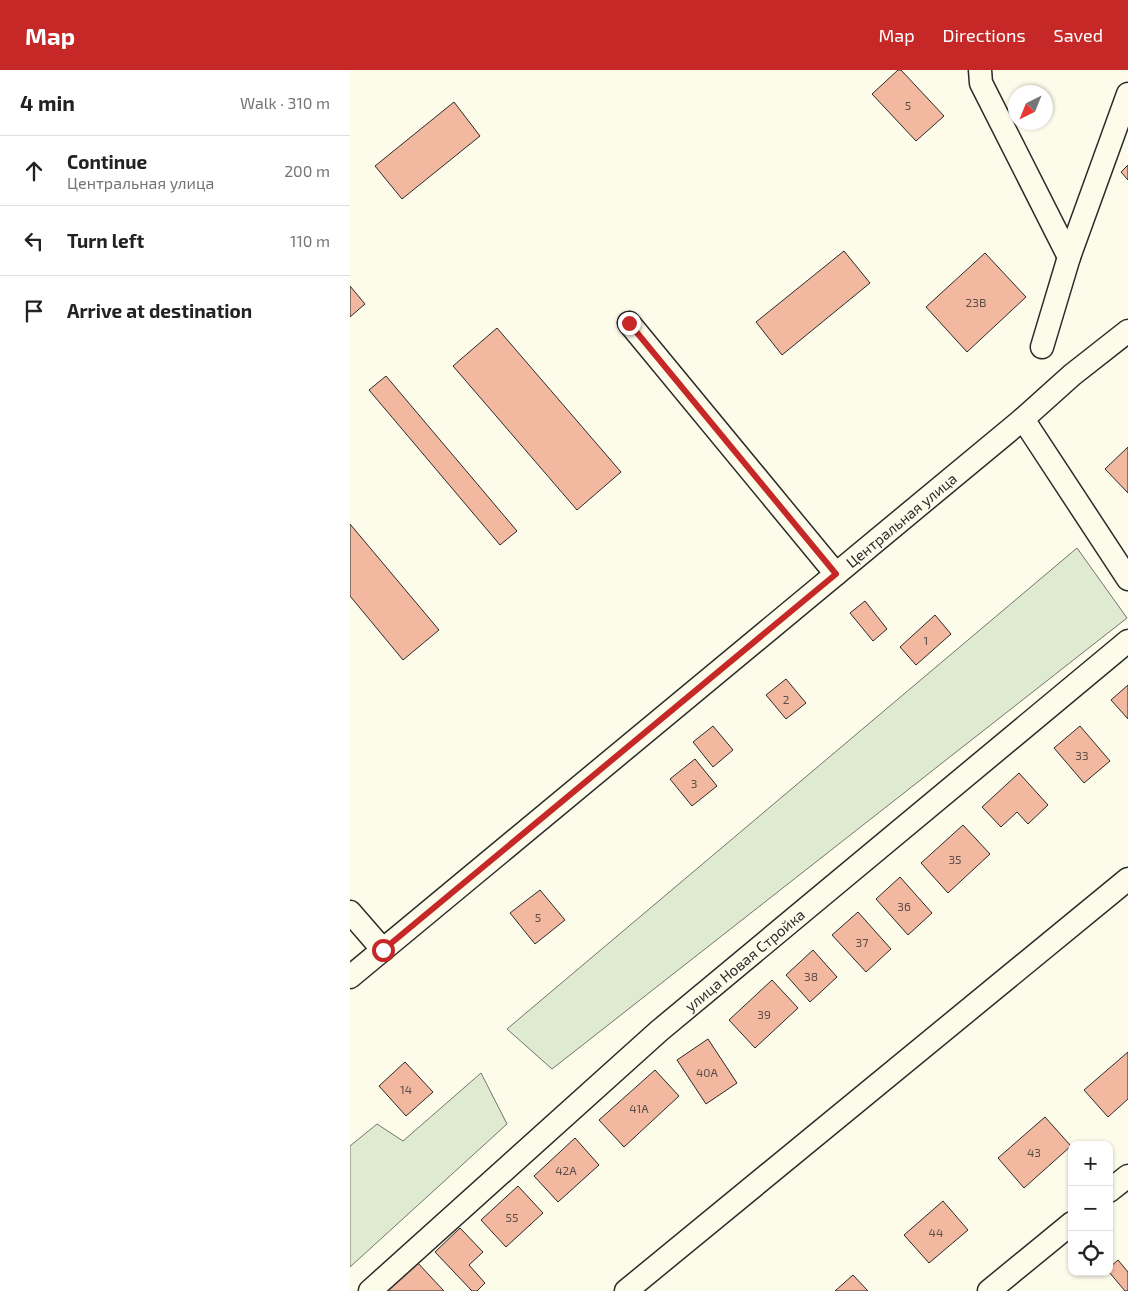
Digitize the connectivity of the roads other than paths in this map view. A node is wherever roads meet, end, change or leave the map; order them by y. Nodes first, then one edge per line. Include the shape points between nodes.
1 (980, 70) edge
2 (1128, 94) edge
3 (1069, 257) junction
4 (629, 323) dead end
5 (1128, 331) edge
6 (1042, 347) dead end
7 (1023, 419) junction
8 (836, 574) junction
9 (1128, 579) edge
10 (1128, 641) edge
11 (1128, 879) edge
12 (350, 912) edge
13 (383, 950) junction
14 (350, 977) edge
15 (1128, 1176) edge
16 (1113, 1188) edge
17 (1068, 1225) edge
18 (370, 1291) edge
19 (626, 1291) edge
20 (989, 1291) edge

1 - 3 street via 981,83
2 - 3 street
3 - 6 street
4 - 8 street
5 - 7 street, Центральная улица
7 - 8 street, Центральная улица
7 - 9 street
8 - 13 street, Центральная улица
10 - 18 street, улица Новая Стройка via 659,1030
11 - 19 street
12 - 13 street
13 - 14 street, Центральная улица
15 - 16 street
17 - 20 street

